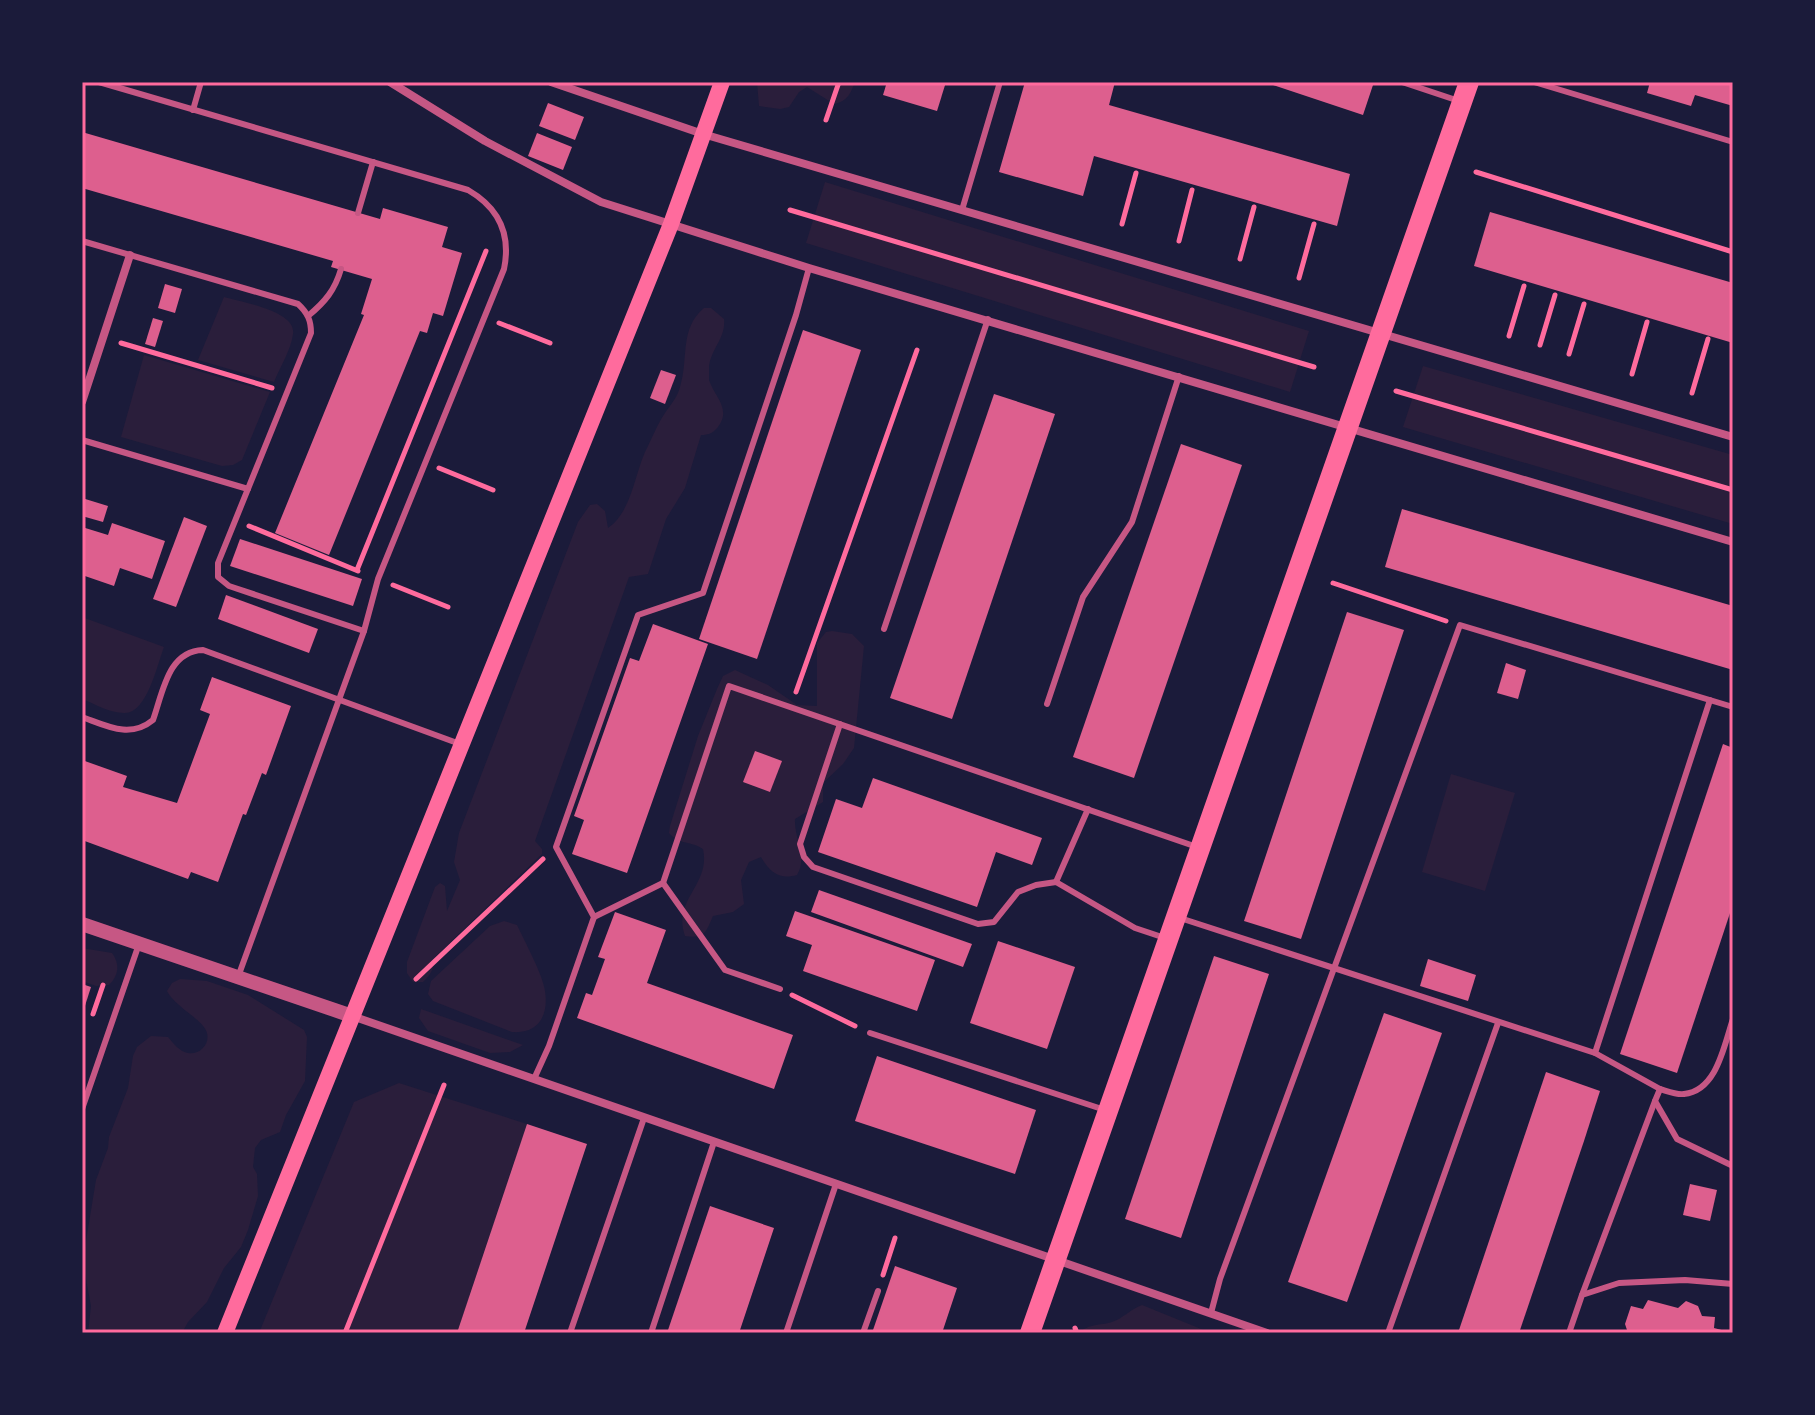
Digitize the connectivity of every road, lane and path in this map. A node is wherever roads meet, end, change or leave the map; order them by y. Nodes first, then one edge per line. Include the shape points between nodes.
1 (99, 82) edge
2 (201, 82) edge
3 (390, 82) edge
4 (551, 82) edge
5 (722, 82) edge
6 (839, 82) edge
7 (1000, 82) edge
8 (1402, 82) edge
9 (1469, 82) edge
10 (1534, 82) edge
11 (1462, 102) junction
12 (193, 110) junction
13 (826, 120) dead end
14 (703, 134) junction
15 (1733, 142) edge
16 (373, 162) junction
17 (1476, 172) dead end
18 (1136, 173) dead end
19 (1192, 190) dead end
20 (1254, 207) dead end
21 (790, 210) dead end
22 (962, 210) junction
23 (358, 213) dead end
24 (671, 224) junction
25 (1122, 224) dead end
26 (1314, 224) dead end
27 (487, 239) dead end
28 (82, 241) edge
29 (1179, 241) dead end
30 (1733, 252) edge
31 (130, 255) junction
32 (1240, 259) dead end
33 (809, 268) junction
34 (341, 269) dead end
35 (1299, 278) dead end
36 (1524, 286) dead end
37 (1555, 295) dead end
38 (1584, 304) dead end
39 (464, 308) junction
40 (308, 316) junction
41 (485, 317) junction
42 (988, 319) junction
43 (1647, 322) dead end
44 (1381, 334) junction
45 (1509, 336) dead end
46 (103, 338) junction
47 (1708, 339) dead end
48 (550, 343) dead end
49 (1540, 345) dead end
50 (917, 350) dead end
51 (1569, 354) dead end
52 (1314, 367) dead end
53 (1632, 374) dead end
54 (1179, 376) junction
55 (1396, 391) dead end
56 (287, 392) junction
57 (1692, 393) dead end
58 (82, 402) edge
59 (1349, 426) junction
60 (1733, 437) edge
61 (82, 440) edge
62 (404, 454) junction
63 (426, 462) junction
64 (248, 489) junction
65 (493, 490) dead end
66 (1733, 490) edge
67 (247, 525) dead end
68 (1733, 542) edge
69 (357, 570) junction
70 (378, 579) junction
71 (1333, 583) dead end
72 (448, 607) dead end
73 (1460, 625) junction
74 (884, 629) dead end
75 (364, 631) junction
76 (339, 699) junction
77 (1710, 700) junction
78 (1047, 704) dead end
79 (790, 707) junction
80 (1733, 707) edge
81 (82, 717) edge
82 (840, 724) junction
83 (460, 744) junction
84 (1088, 809) junction
85 (556, 847) junction
86 (1201, 848) junction
87 (1056, 882) junction
88 (663, 883) junction
89 (1176, 916) junction
90 (594, 917) junction
91 (82, 924) edge
92 (1168, 940) junction
93 (139, 944) junction
94 (1332, 968) junction
95 (238, 978) junction
96 (416, 979) dead end
97 (780, 989) joint
98 (352, 1016) junction
99 (1733, 1019) edge
100 (1498, 1023) junction
101 (870, 1033) joint
102 (1595, 1053) junction
103 (534, 1079) junction
104 (444, 1085) dead end
105 (1660, 1089) junction
106 (1655, 1101) junction
107 (82, 1109) edge
108 (1108, 1111) junction
109 (644, 1118) junction
110 (714, 1142) junction
111 (1733, 1166) edge
112 (836, 1184) junction
113 (895, 1238) dead end
114 (1056, 1260) junction
115 (1733, 1284) edge
116 (878, 1291) joint
117 (1582, 1295) junction
118 (1211, 1313) junction
119 (225, 1333) edge
120 (345, 1333) edge
121 (570, 1333) edge
122 (651, 1333) edge
123 (786, 1333) edge
124 (863, 1333) edge
125 (1030, 1333) edge
126 (1267, 1333) edge
127 (1388, 1333) edge
128 (1569, 1333) edge

1 - 12 lane
2 - 12 lane
3 - 24 street via 485,141 601,202
4 - 14 street
5 - 14 main road
6 - 13 path
7 - 22 lane
8 - 11 lane
9 - 11 main road
10 - 15 lane
11 - 44 main road
12 - 16 lane
14 - 22 street
14 - 24 main road
16 - 23 lane
16 - 41 lane via 468,190 498,216 507,256
17 - 30 path
18 - 25 path
19 - 29 path
20 - 32 path
21 - 52 path
22 - 44 street
24 - 33 street
24 - 83 main road
26 - 35 path
27 - 39 path
28 - 31 lane
31 - 40 lane via 298,304
31 - 46 street
33 - 42 street
33 - 85 lane via 703,593 638,615
34 - 40 lane via 324,304
36 - 45 path
37 - 49 path
38 - 51 path
39 - 41 path
39 - 62 path
40 - 56 lane via 311,333
41 - 48 path
41 - 63 lane
42 - 54 street
42 - 74 lane
43 - 53 path
44 - 59 main road
44 - 60 street
46 - 56 path
46 - 58 street
47 - 57 path
50 - 79 path
54 - 59 street
54 - 78 lane via 1132,522 1083,597
55 - 66 path
56 - 64 lane
59 - 68 street
59 - 86 main road
61 - 64 lane
62 - 63 path
62 - 69 path
63 - 65 path
63 - 70 lane
64 - 75 lane via 218,563 218,577 229,586
67 - 69 path
69 - 70 path
70 - 72 path
70 - 75 lane
71 - 73 path
73 - 77 lane
73 - 94 lane
75 - 76 lane
76 - 81 lane via 203,650 186,653 173,665 146,726 117,730
76 - 83 lane
76 - 95 lane
77 - 80 lane
77 - 102 lane
79 - 82 lane
79 - 88 lane via 729,686
82 - 84 lane
82 - 87 lane via 800,844 813,867 978,924 994,922 1018,892
83 - 98 main road
84 - 86 lane
84 - 87 lane
85 - 90 lane
85 - 96 path
86 - 89 main road
87 - 92 lane via 1135,928
88 - 90 lane
88 - 97 lane via 725,970
89 - 92 main road
89 - 94 lane
90 - 103 lane
91 - 93 street
92 - 108 main road
93 - 95 street
93 - 107 lane
94 - 100 lane
94 - 118 lane
95 - 98 street
97 - 101 path
98 - 103 street
98 - 119 main road
99 - 105 lane via 1712,1077 1699,1091
100 - 102 lane
100 - 127 lane
101 - 108 lane
102 - 105 lane
103 - 109 street
104 - 120 path
105 - 106 lane
106 - 111 lane via 1677,1139
106 - 117 lane
108 - 114 main road
109 - 110 street
109 - 121 lane
110 - 112 street
110 - 122 lane
112 - 114 street
112 - 123 lane
113 - 116 path
114 - 118 street
114 - 125 main road
115 - 117 lane via 1619,1283
116 - 124 lane
117 - 128 lane
118 - 126 street

